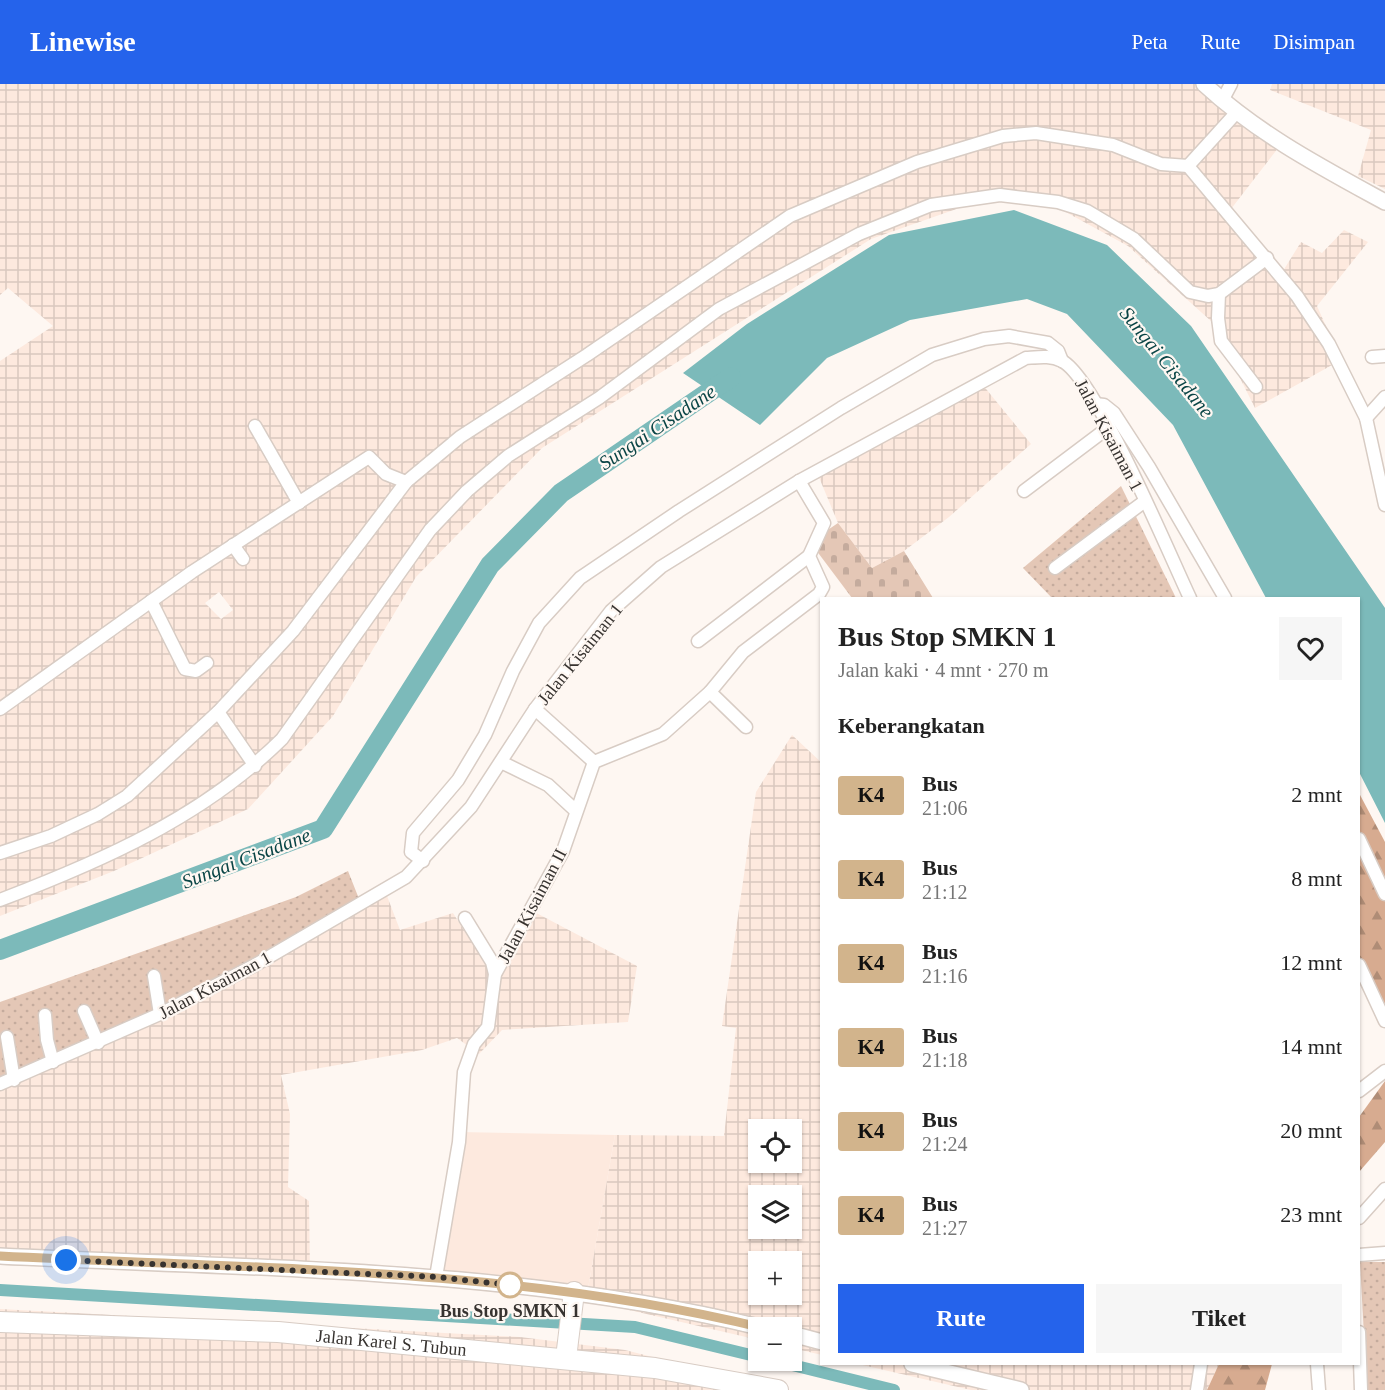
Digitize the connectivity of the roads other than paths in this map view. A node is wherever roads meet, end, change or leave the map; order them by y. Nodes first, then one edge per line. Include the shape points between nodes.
1 (1204, 84) edge
2 (1231, 84) edge
3 (1222, 101) junction
4 (1236, 112) junction
5 (1188, 166) junction
6 (1385, 202) edge
7 (1267, 258) junction
8 (1219, 294) junction
9 (1385, 356) edge
10 (1372, 357) dead end
11 (1062, 361) junction
12 (1256, 387) dead end
13 (1385, 397) edge
14 (1095, 404) junction
15 (1366, 418) junction
16 (255, 426) dead end
17 (1109, 427) junction
18 (799, 481) junction
19 (406, 482) junction
20 (1024, 491) dead end
21 (1145, 501) junction
22 (299, 503) junction
23 (1385, 505) edge
24 (233, 545) junction
25 (809, 556) junction
26 (243, 559) dead end
27 (1055, 567) dead end
28 (1187, 597) edge
29 (1224, 597) edge
30 (151, 601) junction
31 (698, 641) dead end
32 (207, 663) dead end
33 (710, 692) junction
34 (0, 709) edge
35 (535, 709) junction
36 (218, 712) junction
37 (746, 727) dead end
38 (501, 762) junction
39 (594, 762) junction
40 (255, 766) junction
41 (576, 811) junction
42 (1360, 841) edge
43 (0, 853) edge
44 (423, 861) junction
45 (1385, 894) edge
46 (0, 900) edge
47 (465, 918) dead end
48 (1360, 967) edge
49 (495, 974) junction
50 (154, 976) dead end
51 (84, 1011) dead end
52 (160, 1014) junction
53 (45, 1015) dead end
54 (1385, 1021) edge
55 (7, 1037) dead end
56 (98, 1043) junction
57 (53, 1062) junction
58 (1385, 1071) edge
59 (14, 1080) junction
60 (0, 1084) edge
61 (1360, 1090) edge
62 (1385, 1189) edge
63 (1360, 1217) edge
64 (1385, 1253) edge
65 (1360, 1255) edge
66 (0, 1256) edge
67 (436, 1277) junction
68 (574, 1294) junction
69 (0, 1322) edge
70 (748, 1324) edge
71 (802, 1337) edge
72 (820, 1341) edge
73 (567, 1354) junction
74 (1360, 1361) edge
75 (916, 1365) edge
76 (1201, 1365) edge
77 (1317, 1365) edge
78 (778, 1390) edge
79 (1022, 1390) edge
80 (1197, 1390) edge
81 (1319, 1390) edge
82 (1361, 1390) edge

1 - 3 street
2 - 3 street
3 - 4 street
4 - 5 street
4 - 6 street via 1306,159
5 - 7 street
5 - 19 street via 1161,164 1113,145 1036,133 1003,136 917,162 790,216 760,234 587,355 460,437
7 - 8 street
7 - 15 street via 1329,344
8 - 12 street via 1221,341
8 - 40 street via 1190,292 1134,239 1088,211 1058,201 999,195 960,199 931,205 859,234 719,309 599,398 508,456 466,490 430,530 282,739
9 - 10 street
11 - 14 street, Jalan Kisaiman 1 via 1073,369
11 - 18 street, Jalan Kisaiman 1 via 1026,358
11 - 44 street via 1048,343 1009,336 984,339 932,355 780,447 580,578 539,623 485,735 458,780 413,833 411,852
13 - 15 street
14 - 17 street, Jalan Kisaiman 1
14 - 29 street via 1114,413
15 - 23 street
16 - 22 street
17 - 20 street
17 - 21 street, Jalan Kisaiman 1
18 - 25 street via 824,523
18 - 35 street, Jalan Kisaiman 1 via 662,567 611,611
19 - 22 street via 386,474 369,457
19 - 36 street via 293,631
21 - 27 street
21 - 28 street, Jalan Kisaiman 1
22 - 24 street
24 - 26 street
24 - 30 street
25 - 31 street
25 - 33 street via 823,587 819,594 743,652
30 - 32 street via 185,669 196,671
30 - 34 street
33 - 37 street
33 - 39 street via 663,734
35 - 38 street, Jalan Kisaiman 1
35 - 39 street
36 - 40 street
36 - 43 street via 127,796 51,836
38 - 41 street via 548,785
38 - 44 street, Jalan Kisaiman 1 via 471,807
39 - 41 street, Jalan Kisaiman II
40 - 46 street via 191,812 86,867
41 - 49 street, Jalan Kisaiman II via 563,851
42 - 45 street
44 - 52 street, Jalan Kisaiman 1 via 406,877 356,908
47 - 49 street
48 - 54 street
49 - 67 street, Jalan Kisaiman II via 488,1027 474,1044 464,1072 459,1142
50 - 52 street
51 - 56 street
52 - 56 street, Jalan Kisaiman 1
53 - 57 street
55 - 59 street
56 - 57 street, Jalan Kisaiman 1
57 - 59 street, Jalan Kisaiman 1
58 - 61 street
59 - 60 street, Jalan Kisaiman 1
62 - 63 street
64 - 65 street
66 - 67 street
67 - 68 street
68 - 70 street via 696,1311
68 - 73 main road
69 - 73 main road, Jalan Karel S. Tubun via 278,1332
71 - 72 street
73 - 78 main road, Jalan Karel S. Tubun
74 - 82 street
75 - 79 street
76 - 80 street
77 - 81 street

